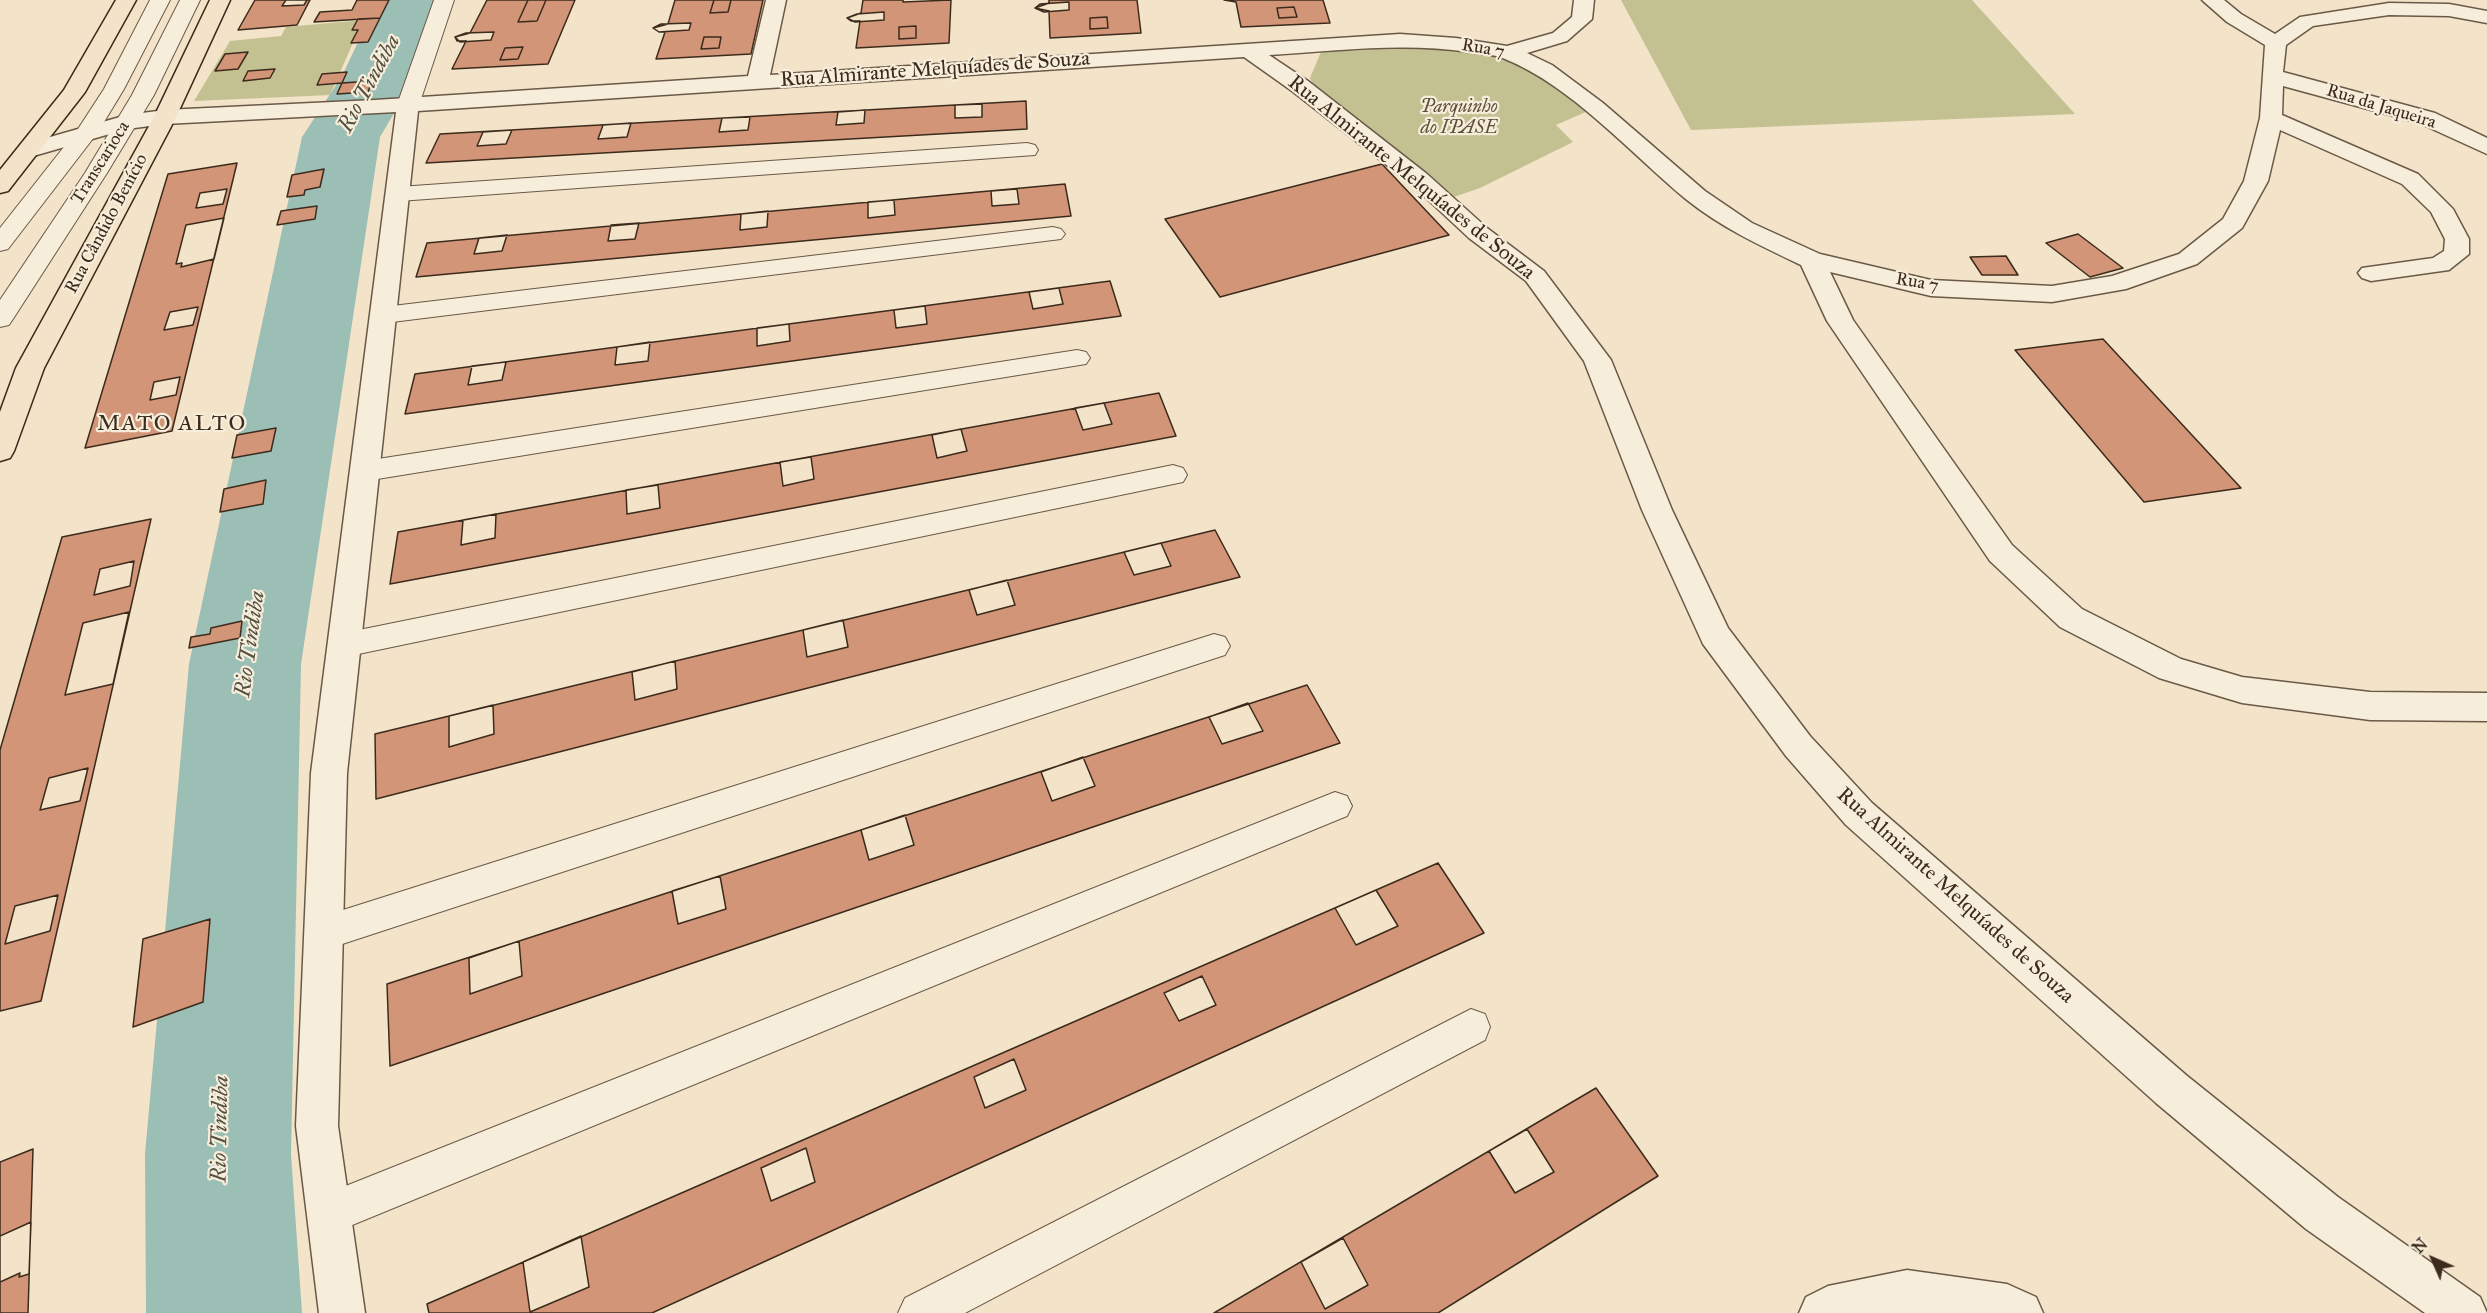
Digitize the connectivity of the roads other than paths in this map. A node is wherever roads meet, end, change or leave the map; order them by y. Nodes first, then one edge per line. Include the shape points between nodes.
1 (126, 0) edge
2 (160, 0) edge
3 (190, 0) edge
4 (220, 0) edge
5 (444, 0) edge
6 (776, 0) edge
7 (1584, 0) edge
8 (2212, 0) edge
9 (2487, 17) edge
10 (2276, 43) junction
11 (1247, 49) junction
12 (1508, 52) junction
13 (2272, 76) junction
14 (758, 82) junction
15 (408, 105) junction
16 (165, 117) junction
17 (2271, 118) junction
18 (127, 122) junction
19 (87, 132) junction
20 (2487, 147) edge
21 (30, 150) junction
22 (1027, 150) dead end
23 (0, 186) edge
24 (399, 194) junction
25 (1053, 234) dead end
26 (0, 244) edge
27 (1812, 260) junction
28 (2371, 273) dead end
29 (384, 315) junction
30 (0, 319) edge
31 (1077, 358) dead end
32 (0, 451) edge
33 (365, 471) junction
34 (1173, 475) dead end
35 (344, 645) junction
36 (1214, 646) dead end
37 (2487, 707) edge
38 (1335, 806) dead end
39 (324, 933) junction
40 (1471, 1028) dead end
41 (328, 1214) junction
42 (342, 1313) edge
43 (920, 1313) edge
44 (1822, 1313) edge
45 (2020, 1313) edge
46 (2464, 1313) edge

1 - 21 main road via 74,92
2 - 19 lane, Transcarioca
3 - 18 lane, Transcarioca
4 - 16 main road, Rua Cândido Benício
5 - 15 lane
6 - 14 street
7 - 12 street via 1582,19 1560,37
8 - 10 street
9 - 10 street via 2449,9 2390,9 2307,21
10 - 13 street, Rua 7
11 - 12 street, Rua 7 via 1400,40
11 - 14 street, Rua Almirante Melquíades de Souza
11 - 46 street, Rua Almirante Melquíades de Souza via 1419,179 1471,227 1535,276 1597,360 1657,510 1716,634 1798,746 1859,814 2171,1089 2322,1214
12 - 27 street, Rua 7 via 1544,70 1595,108 1697,196 1743,228
13 - 17 street, Rua 7
13 - 20 street, Rua da Jaqueira via 2427,118
14 - 15 street, Rua Almirante Melquíades de Souza
15 - 16 street, Rua Almirante Melquíades de Souza
15 - 24 street
16 - 18 street, Rua Almirante Melquíades de Souza
16 - 32 main road, Rua Cândido Benício via 30,368
17 - 27 street, Rua 7 via 2256,181 2233,223 2188,259 2117,283 2052,294 1931,288
17 - 28 street via 2410,179 2441,208 2457,238 2456,254 2440,265
18 - 19 street, Rua Almirante Melquíades de Souza
18 - 30 lane, Transcarioca
19 - 21 street, Rua Almirante Melquíades de Souza
19 - 26 lane, Transcarioca
21 - 23 main road
22 - 24 lane
24 - 29 street
25 - 29 lane
27 - 37 street via 1840,321 2001,553 2072,618 2171,669 2242,690 2370,706
29 - 33 street
31 - 33 lane
33 - 35 street
34 - 35 lane
35 - 39 street via 329,773
36 - 39 lane
38 - 41 lane
39 - 41 street via 317,1126
40 - 43 lane
41 - 42 street
44 - 45 street via 1907,1293 2007,1307

